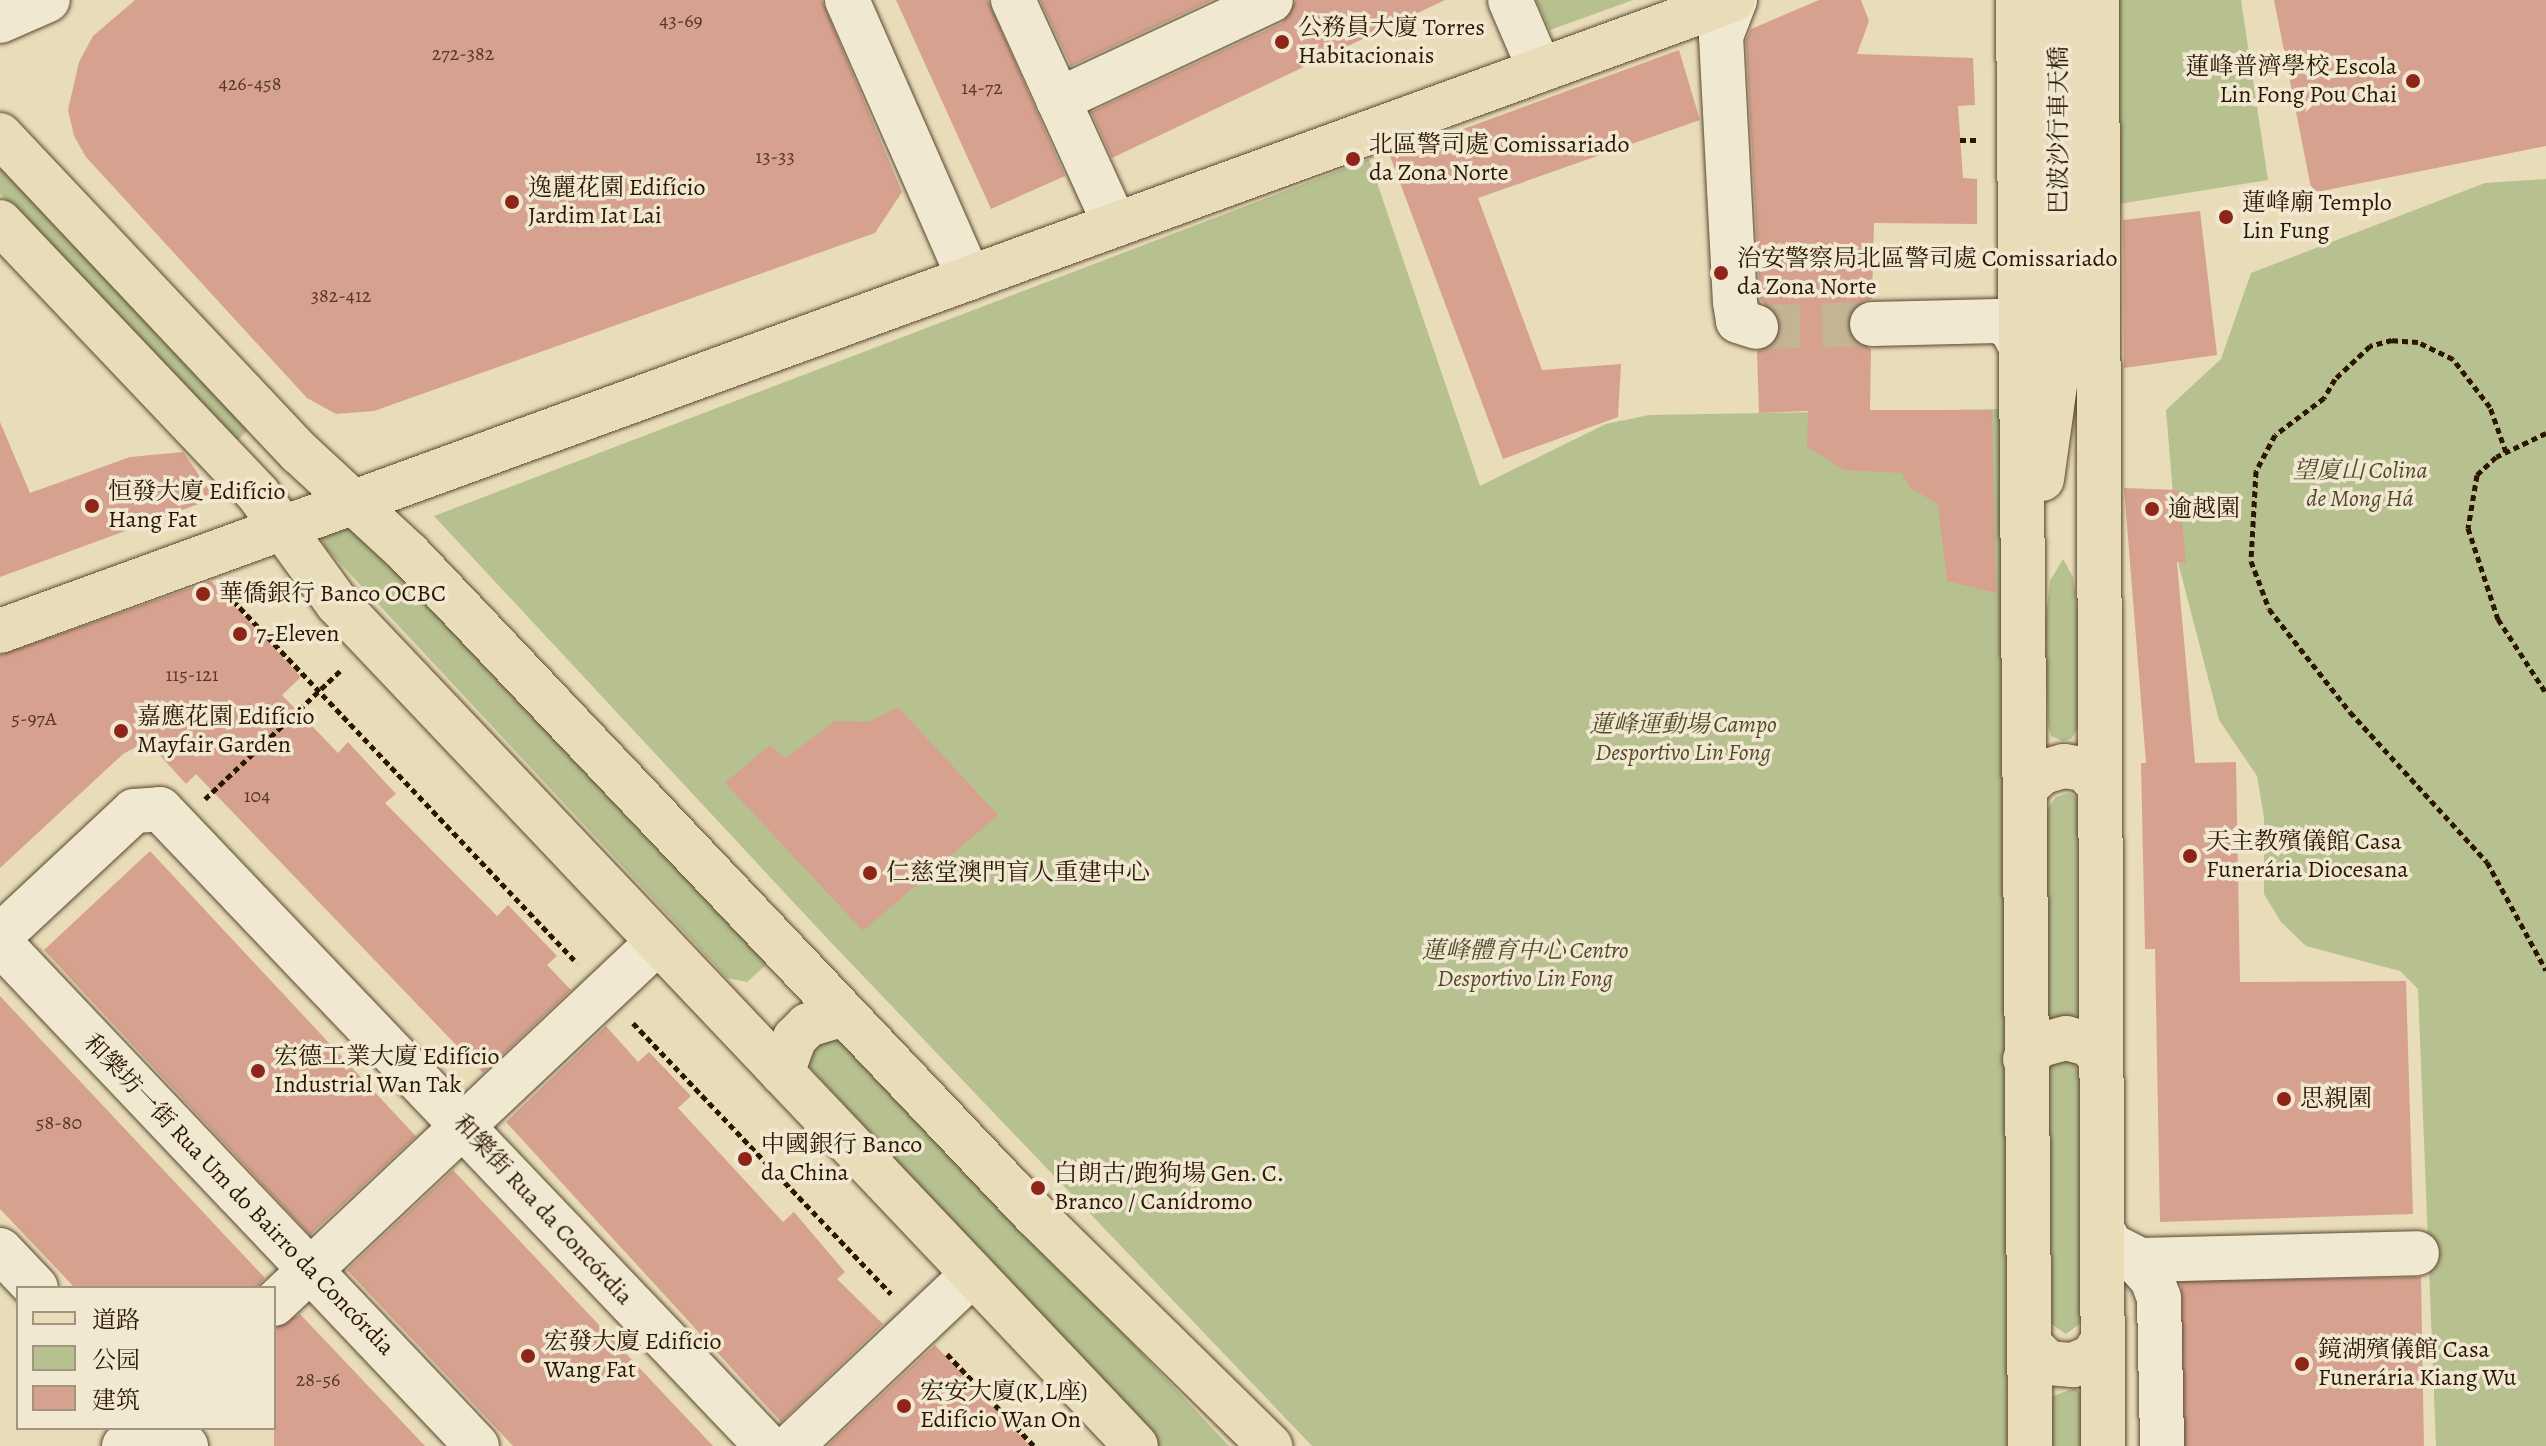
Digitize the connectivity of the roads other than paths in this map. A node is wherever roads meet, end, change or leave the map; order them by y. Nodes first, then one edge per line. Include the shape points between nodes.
1 (847, 0) edge
2 (1013, 0) edge
3 (1271, 0) edge
4 (1510, 0) edge
5 (2018, 0) edge
6 (2058, 0) edge
7 (2097, 0) edge
8 (1707, 11) edge
9 (1540, 70) junction
10 (1058, 100) junction
11 (0, 135) edge
12 (0, 222) edge
13 (1115, 225) junction
14 (969, 278) junction
15 (1872, 324) tunnel mouth
16 (1756, 327) dead end
17 (2039, 350) junction
18 (354, 502) junction
19 (282, 528) junction
20 (2099, 622) junction
21 (0, 631) edge
22 (2099, 785) junction
23 (2025, 788) junction
24 (0, 936) edge
25 (658, 942) junction
26 (0, 943) edge
27 (844, 1014) junction
28 (2100, 1057) junction
29 (2025, 1059) junction
30 (782, 1073) junction
31 (463, 1126) junction
32 (2117, 1243) junction
33 (0, 1250) edge
34 (2417, 1253) dead end
35 (311, 1270) junction
36 (973, 1274) junction
37 (34, 1286) edge
38 (276, 1302) edge
39 (2103, 1340) junction
40 (2029, 1344) junction
41 (141, 1430) edge
42 (171, 1430) edge
43 (124, 1446) edge
44 (186, 1446) edge
45 (477, 1446) edge
46 (767, 1446) edge
47 (791, 1446) edge
48 (1136, 1446) edge
49 (1270, 1446) edge
50 (2030, 1446) edge
51 (2103, 1446) edge
52 (2162, 1446) edge

1 - 14 street
2 - 10 street
3 - 10 street
4 - 9 street
5 - 17 main road
6 - 17 main road, 巴波沙行車天橋
7 - 20 main road
8 - 9 main road
8 - 16 street via 1736,314 1743,326
9 - 13 main road
10 - 13 street
11 - 18 main road via 300,453
12 - 19 main road via 258,494
13 - 14 main road
14 - 18 main road
15 - 17 street via 1998,321
17 - 20 main road
17 - 23 main road via 2021,628
18 - 19 main road
18 - 27 main road
19 - 21 main road
19 - 25 main road via 337,603
20 - 22 main road
22 - 23 main road via 2084,769 2064,766 2043,772
22 - 28 main road
23 - 29 main road
24 - 31 street, 和樂街 Rua da Concórdia via 134,811 165,815
25 - 30 main road
25 - 31 street
26 - 35 street, 和樂坊一街 Rua Um do Bairro da Concórdia
27 - 30 main road via 808,1025 795,1038
27 - 49 main road via 1035,1215
28 - 29 main road via 2089,1044 2066,1038 2040,1045
28 - 32 main road
29 - 40 main road
30 - 36 main road
31 - 35 street
31 - 46 street, 和樂街 Rua da Concórdia
32 - 34 street
32 - 39 main road
32 - 52 street via 2152,1279 2159,1298
33 - 37 street
35 - 38 street
35 - 45 street, 和樂坊一街 Rua Um do Bairro da Concórdia
36 - 47 street
36 - 48 main road
39 - 40 main road via 2092,1357 2073,1365 2048,1363
39 - 51 main road
40 - 50 main road
41 - 43 street
42 - 44 street

